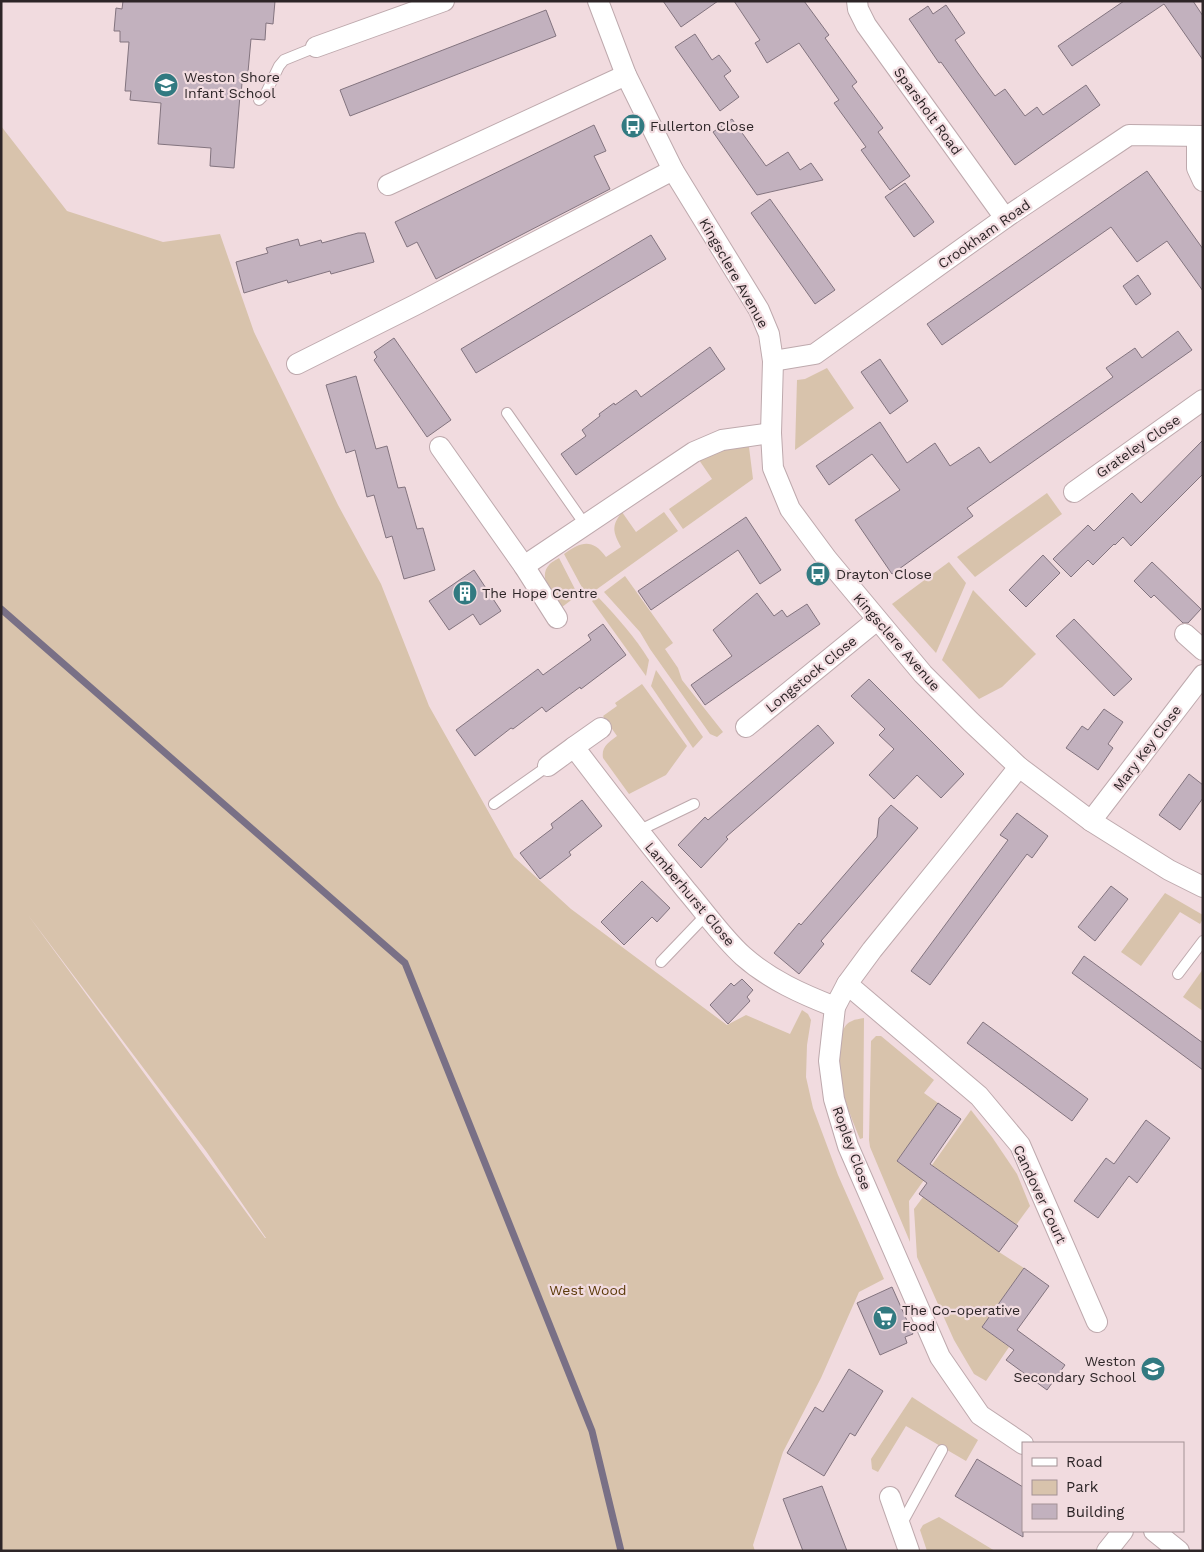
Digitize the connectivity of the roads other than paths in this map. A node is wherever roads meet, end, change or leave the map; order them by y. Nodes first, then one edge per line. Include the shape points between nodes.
1 (444, 1) edge
2 (598, 1) edge
3 (857, 1) edge
4 (316, 47) joint
5 (626, 75) junction
6 (260, 100) dead end
7 (1200, 136) edge
8 (674, 170) junction
9 (1203, 181) edge
10 (388, 185) dead end
11 (1005, 218) junction
12 (773, 361) junction
13 (297, 364) dead end
14 (1203, 400) edge
15 (507, 413) dead end
16 (771, 433) junction
17 (440, 447) dead end
18 (1074, 492) dead end
19 (586, 526) junction
20 (524, 566) junction
21 (557, 618) dead end
22 (877, 620) junction
23 (1185, 634) dead end
24 (1203, 650) edge
25 (1203, 675) edge
26 (746, 727) dead end
27 (600, 728) dead end
28 (574, 747) junction
29 (548, 766) joint
30 (1019, 767) junction
31 (494, 804) dead end
32 (694, 804) dead end
33 (1091, 821) junction
34 (638, 830) junction
35 (1203, 887) edge
36 (706, 914) junction
37 (1203, 941) edge
38 (661, 962) dead end
39 (1178, 974) dead end
40 (846, 984) junction
41 (835, 1007) junction
42 (1097, 1322) dead end
43 (1022, 1443) edge
44 (942, 1450) dead end
45 (890, 1497) dead end
46 (900, 1526) junction
47 (1122, 1532) edge
48 (1155, 1532) edge
49 (909, 1551) edge
50 (1107, 1551) edge
51 (1179, 1551) edge

1 - 4 street
2 - 5 street, Kingsclere Avenue
3 - 11 street, Sparsholt Road via 866,25
4 - 6 lane via 284,60
5 - 8 street, Kingsclere Avenue
5 - 10 street
7 - 9 street via 1197,168
7 - 11 street, Crookham Road via 1130,135
8 - 12 street, Kingsclere Avenue via 759,310 769,334
8 - 13 street
11 - 12 street, Crookham Road via 815,354
12 - 16 street, Kingsclere Avenue
14 - 18 street, Grateley Close
15 - 19 lane
16 - 19 street via 722,440 694,452
16 - 22 street, Kingsclere Avenue via 773,468 790,510
17 - 20 street
19 - 20 street
20 - 21 street
22 - 26 street, Longstock Close
22 - 30 street, Kingsclere Avenue via 923,674
23 - 24 street
25 - 33 street, Mary Key Close
27 - 28 street
28 - 29 street
28 - 34 street, Lamberhurst Close
29 - 31 lane
30 - 33 street, Kingsclere Avenue
30 - 40 street, Ropley Close
32 - 34 lane
33 - 35 street, Kingsclere Avenue via 1169,870
34 - 36 street, Lamberhurst Close
36 - 38 lane
36 - 41 street, Lamberhurst Close via 743,956 766,974
37 - 39 lane
40 - 41 street, Ropley Close
40 - 42 street, Candover Court via 979,1096 1020,1145
41 - 43 street, Ropley Close via 829,1061 834,1099 848,1146 940,1357 980,1416
44 - 46 lane
45 - 46 street
46 - 49 street
47 - 50 street
48 - 51 street

